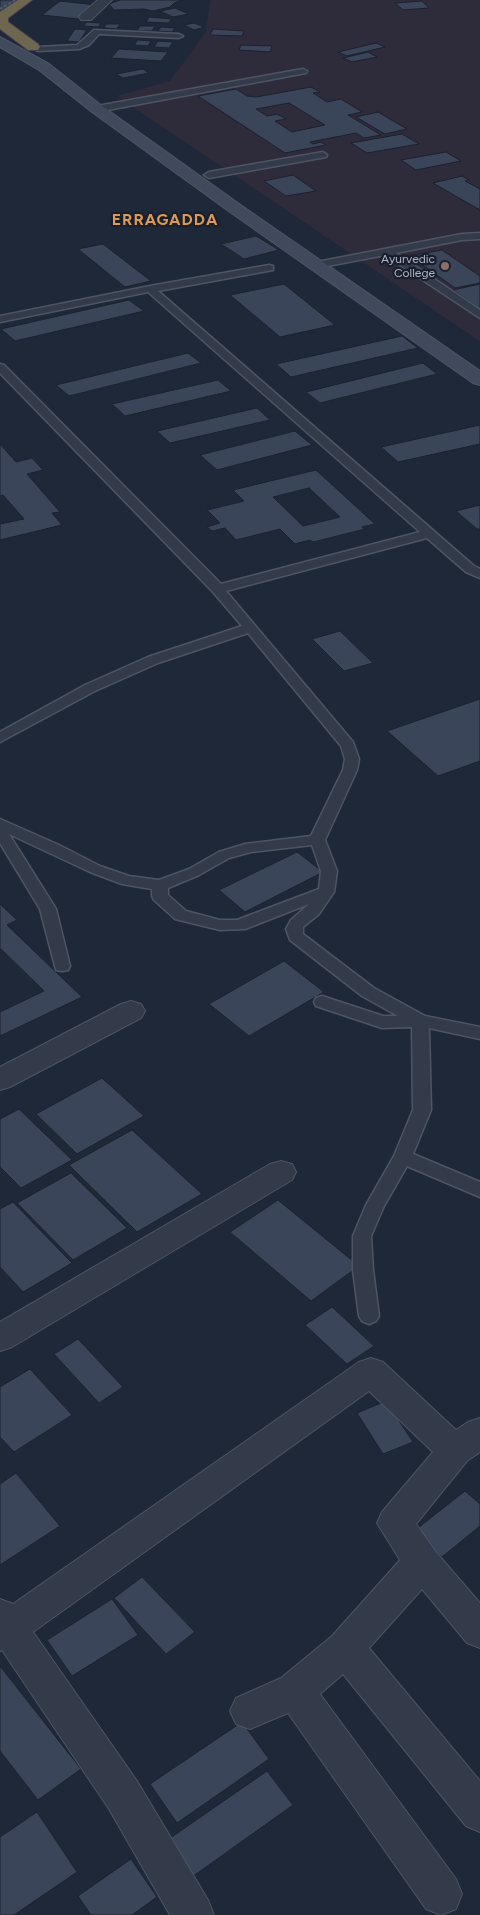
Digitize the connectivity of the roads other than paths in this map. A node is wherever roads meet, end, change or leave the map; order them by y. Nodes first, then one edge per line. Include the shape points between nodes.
1 (26, 0) edge
2 (106, 0) edge
3 (86, 17) dead end
4 (1, 21) edge
5 (179, 36) dead end
6 (0, 41) edge
7 (0, 49) edge
8 (33, 51) junction
9 (303, 71) dead end
10 (114, 106) junction
11 (97, 109) junction
12 (323, 155) dead end
13 (209, 175) junction
14 (480, 236) edge
15 (388, 252) junction
16 (335, 262) junction
17 (317, 265) junction
18 (269, 268) dead end
19 (150, 288) junction
20 (480, 315) edge
21 (0, 319) edge
22 (440, 332) dead end
23 (0, 367) edge
24 (480, 379) edge
25 (430, 533) junction
26 (480, 574) edge
27 (218, 589) junction
28 (250, 628) junction
29 (0, 738) edge
30 (0, 824) edge
31 (0, 831) edge
32 (317, 840) junction
33 (160, 884) junction
34 (326, 892) junction
35 (62, 966) dead end
36 (322, 1002) dead end
37 (131, 1010) dead end
38 (420, 1021) junction
39 (480, 1033) edge
40 (0, 1080) edge
41 (404, 1158) junction
42 (281, 1172) dead end
43 (480, 1190) edge
44 (369, 1316) dead end
45 (0, 1338) edge
46 (467, 1442) edge
47 (422, 1562) junction
48 (3, 1626) edge
49 (480, 1631) edge
50 (345, 1648) junction
51 (295, 1691) junction
52 (250, 1711) dead end
53 (480, 1812) edge
54 (441, 1894) dead end
55 (193, 1915) edge

1 - 4 highway
2 - 3 street
4 - 8 main road
5 - 8 lane via 97,32 79,47
6 - 8 main road
7 - 8 highway
8 - 10 main road via 58,61
8 - 11 main road
9 - 10 lane
10 - 11 lane
10 - 13 main road
11 - 17 main road
12 - 13 lane
13 - 16 main road
14 - 15 lane
15 - 16 lane
15 - 20 lane
16 - 17 lane
16 - 22 main road
17 - 24 main road
18 - 19 lane
19 - 21 lane
19 - 25 lane
23 - 27 lane
25 - 26 lane
25 - 27 lane
27 - 28 lane
28 - 29 lane via 153,660 99,684
28 - 32 lane via 348,745 352,759 350,770
30 - 33 lane via 95,869 127,881
31 - 35 lane via 48,909
32 - 33 lane via 250,847
32 - 34 lane via 329,871
33 - 34 lane via 160,896 168,906 181,915 220,926 239,925
34 - 38 lane via 297,924 294,929 296,936 368,992
36 - 38 lane via 382,1022
37 - 40 street
38 - 39 lane
38 - 41 lane via 422,1110
41 - 43 lane
41 - 44 lane via 375,1205 362,1236
42 - 45 street
46 - 47 street via 395,1523
46 - 48 street via 371,1372
47 - 49 street
47 - 50 street
48 - 55 street via 122,1796
50 - 51 street
50 - 53 street
51 - 52 street
51 - 54 street

